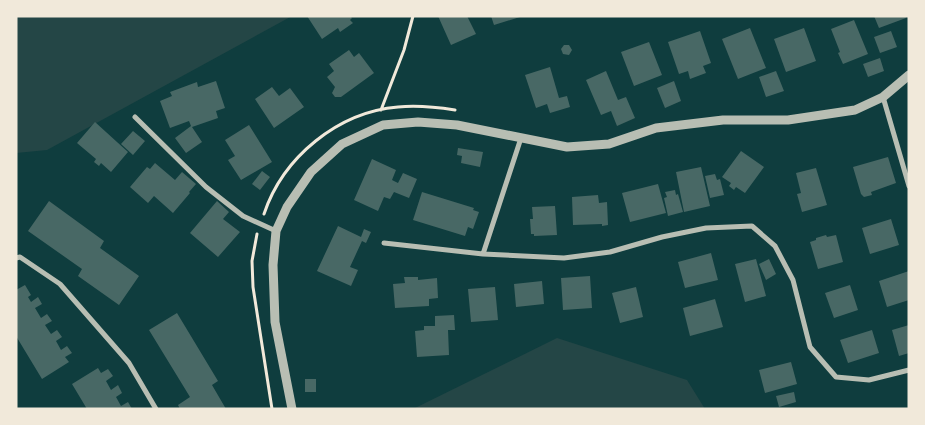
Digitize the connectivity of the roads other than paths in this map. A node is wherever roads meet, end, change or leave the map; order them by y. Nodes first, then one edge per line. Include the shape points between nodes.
1 (909, 75) edge
2 (883, 97) junction
3 (136, 117) dead end
4 (522, 138) junction
5 (909, 186) edge
6 (276, 231) junction
7 (384, 243) dead end
8 (483, 254) junction
9 (16, 258) edge
10 (909, 370) edge
11 (156, 409) edge
12 (292, 409) edge

1 - 2 street
2 - 4 street via 854,110 822,116 788,120 723,120 656,128 609,144 567,147
2 - 5 street
3 - 6 street via 206,187 243,216
4 - 6 street via 457,125 418,122 383,125 342,144 311,172 287,207
4 - 8 street
6 - 12 street via 273,265 275,322
7 - 8 street
8 - 10 street via 564,258 610,252 706,228 752,226 775,246 793,280 810,347 836,377 869,380
9 - 11 street via 20,257 60,284 129,363

